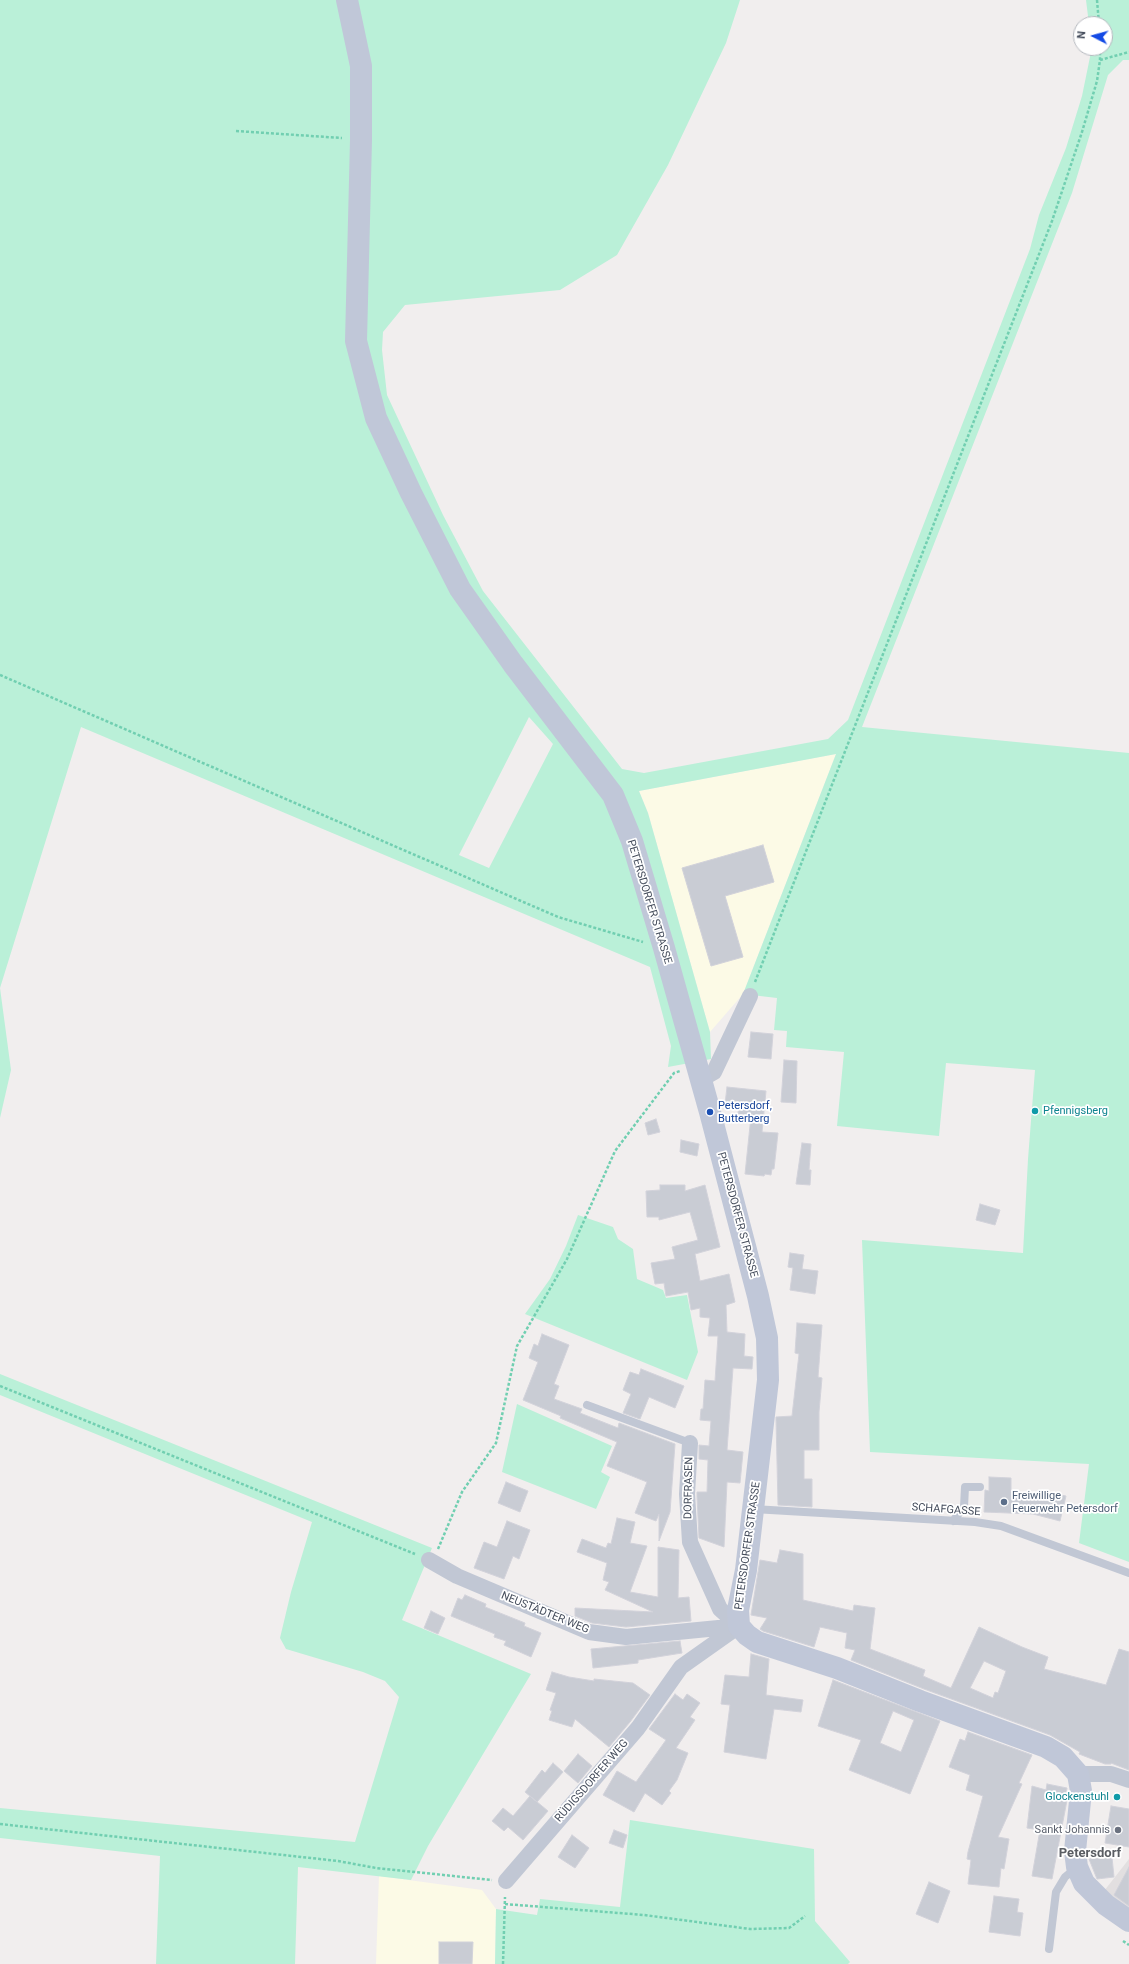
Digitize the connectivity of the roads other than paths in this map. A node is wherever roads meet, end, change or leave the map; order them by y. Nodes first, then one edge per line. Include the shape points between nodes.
1 (346, 0) edge
2 (750, 996) road end
3 (698, 1074) junction
4 (587, 1405) dead end
5 (690, 1444) joint
6 (980, 1487) dead end
7 (753, 1509) junction
8 (953, 1521) junction
9 (430, 1561) road end
10 (1129, 1573) edge
11 (739, 1626) junction
12 (1078, 1774) junction
13 (1129, 1780) edge
14 (1077, 1867) junction
15 (506, 1881) road end
16 (1126, 1931) edge
17 (1050, 1949) dead end

1 - 3 main road, PETERSDORFER STRASSE via 361,66 356,341 376,418 460,589 513,664 613,795 632,841
2 - 3 street via 714,1072
3 - 7 main road, PETERSDORFER STRASSE via 767,1338 768,1380
4 - 5 lane, DORFRASEN
5 - 11 street, DORFRASEN via 687,1494 690,1542 720,1608
6 - 8 lane via 965,1486 964,1507
7 - 8 lane, SCHAFGASSE
7 - 11 main road, PETERSDORFER STRASSE via 746,1570 738,1610
8 - 10 lane, SCHAFGASSE via 1001,1526
9 - 11 street, NEUSTÄDTER WEG via 457,1576 589,1632 626,1637
11 - 12 main road, PETERSDORFER STRASSE via 757,1642 836,1668 1046,1747 1063,1757
11 - 15 street, RÜDIGSDORFER WEG via 681,1668 638,1728
12 - 13 street via 1111,1774
12 - 14 main road via 1081,1791 1075,1851
14 - 16 main road via 1084,1883 1106,1905
14 - 17 lane via 1065,1877 1056,1892

